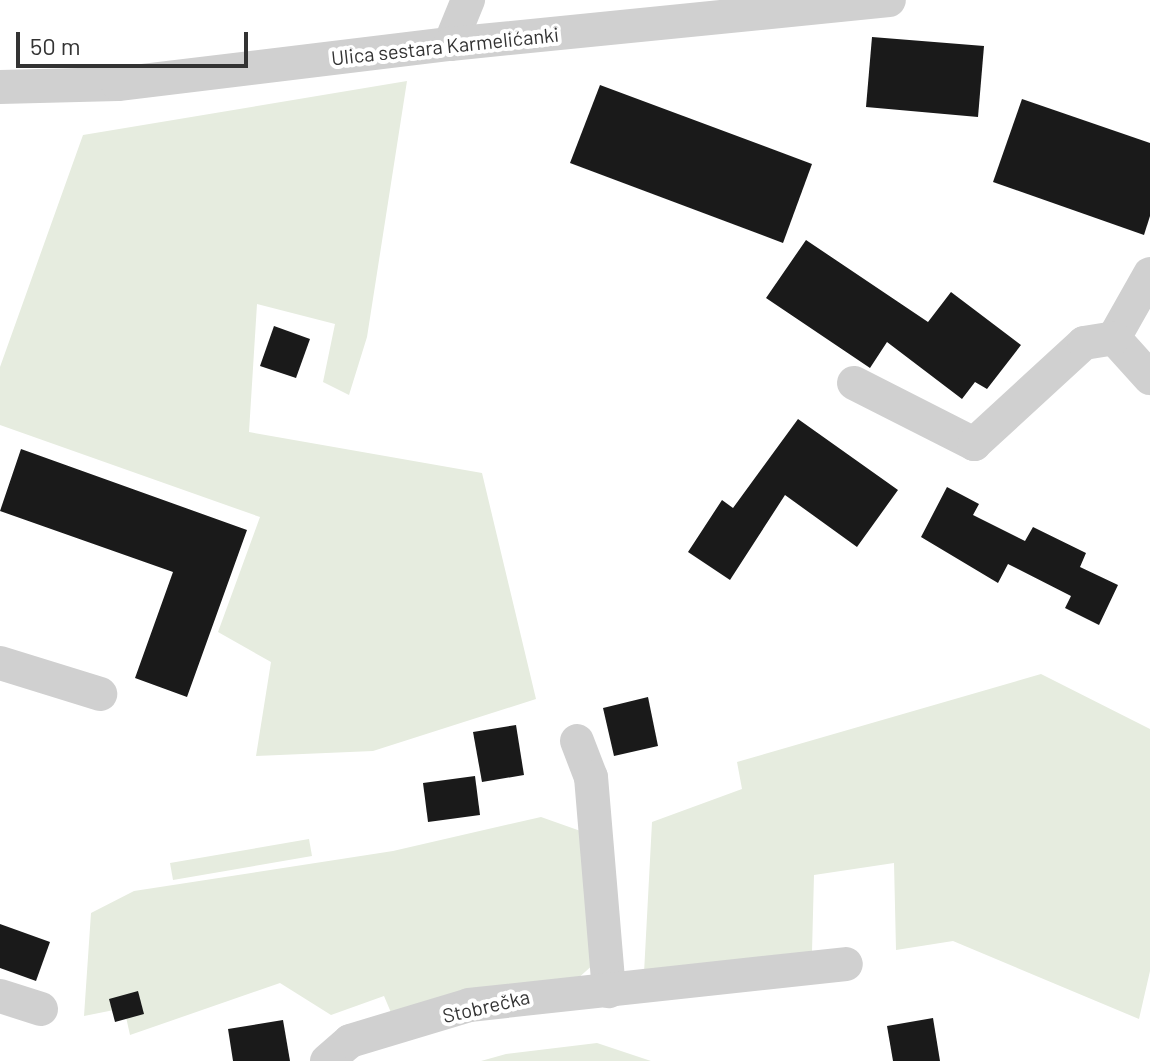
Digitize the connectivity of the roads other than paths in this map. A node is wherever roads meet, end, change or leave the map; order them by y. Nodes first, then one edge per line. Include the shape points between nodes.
1 (468, 0) edge
2 (889, 0) edge
3 (450, 44) junction
4 (0, 87) edge
5 (1150, 274) edge
6 (1114, 338) junction
7 (1150, 378) edge
8 (854, 383) dead end
9 (0, 663) edge
10 (100, 694) dead end
11 (577, 741) dead end
12 (846, 964) dead end
13 (609, 991) junction
14 (0, 996) edge
15 (41, 1009) dead end
16 (327, 1061) edge

1 - 3 street
2 - 3 street, Ulica sestara Karmelićanki
3 - 4 street, Ulica sestara Karmelićanki via 118,84
5 - 6 street
6 - 7 street
6 - 8 street via 1084,343 974,444
9 - 10 street
11 - 13 street via 591,777
12 - 13 street, Stobrečka
13 - 16 street, Stobrečka via 543,993 469,1005 350,1041
14 - 15 street

